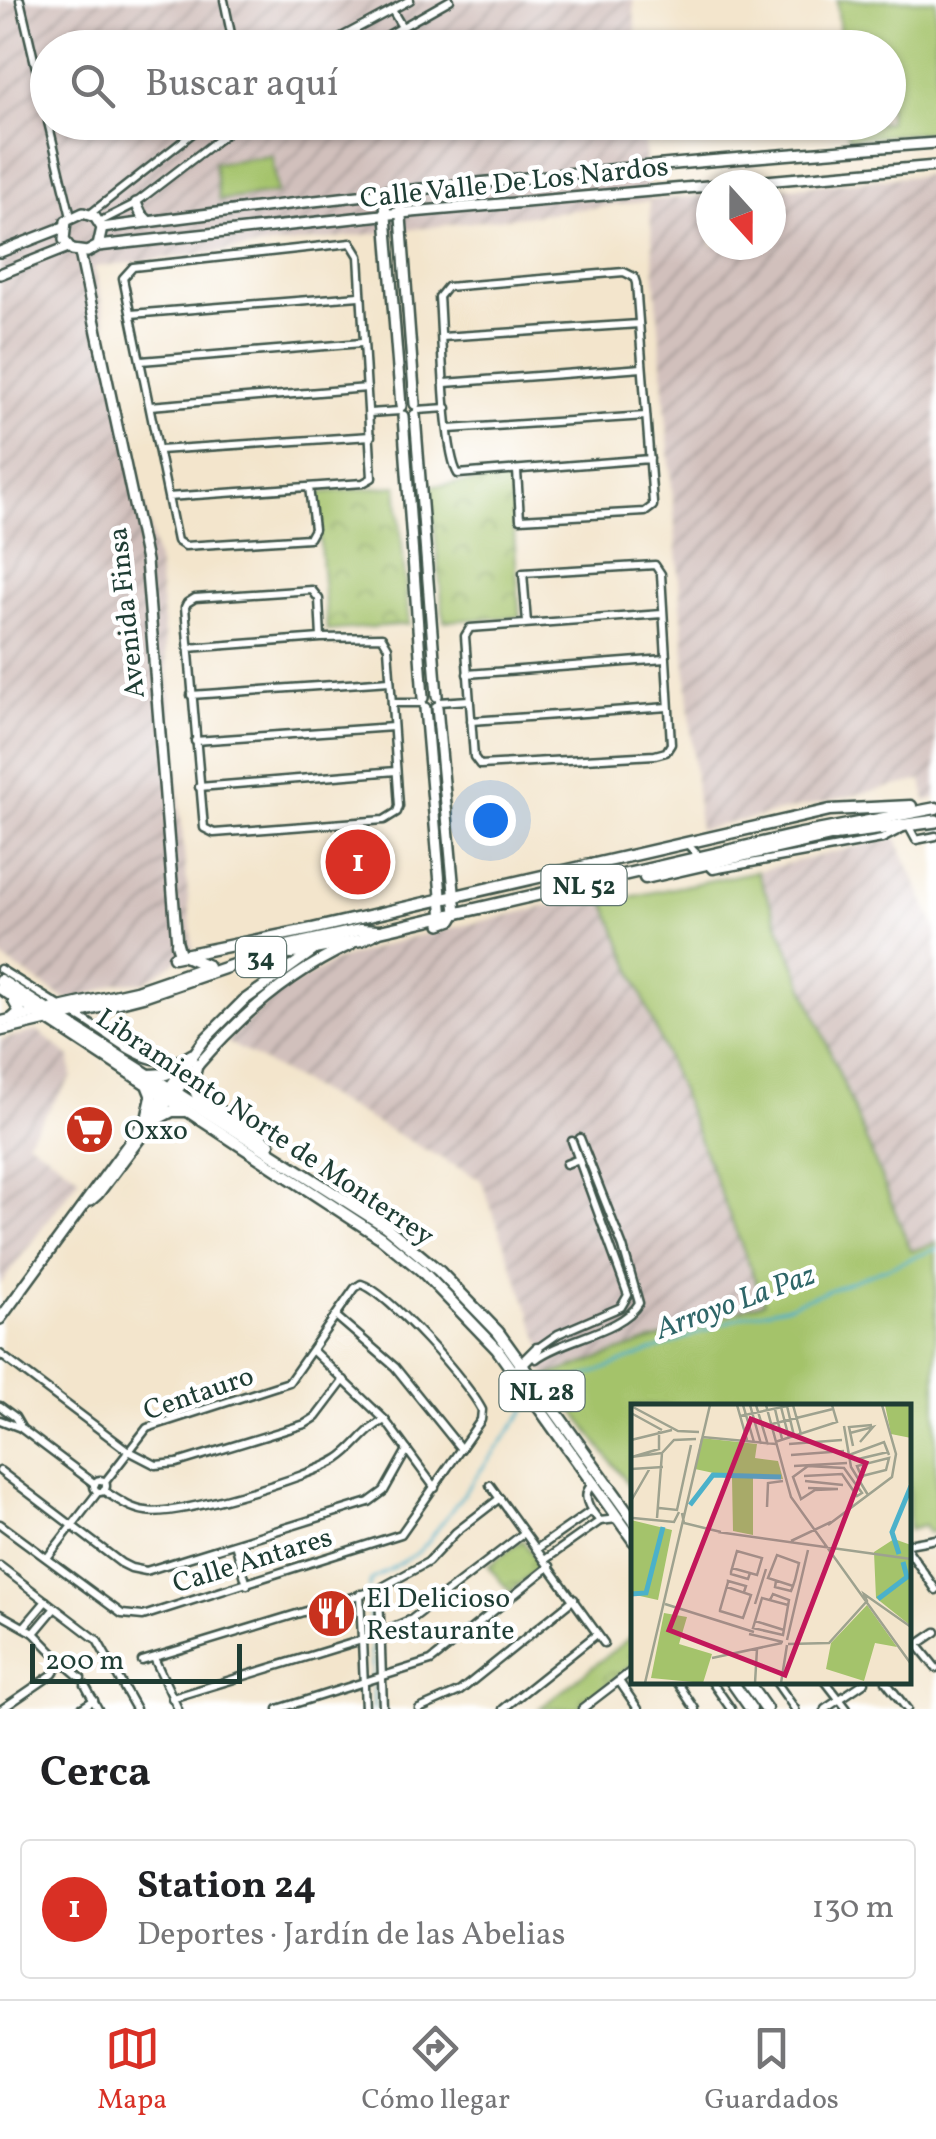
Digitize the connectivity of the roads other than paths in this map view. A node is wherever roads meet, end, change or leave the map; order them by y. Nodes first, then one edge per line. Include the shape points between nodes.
1 (20, 0) edge
2 (224, 0) edge
3 (410, 0) edge
4 (450, 0) edge
5 (392, 10) junction
6 (402, 27) junction
7 (230, 30) edge
8 (355, 30) edge
9 (397, 30) edge
10 (30, 43) edge
11 (53, 140) edge
12 (184, 140) edge
13 (218, 140) edge
14 (936, 142) edge
15 (936, 166) edge
16 (398, 190) junction
17 (384, 191) junction
18 (136, 203) junction
19 (400, 213) junction
20 (90, 214) junction
21 (386, 214) junction
22 (71, 217) junction
23 (149, 222) junction
24 (101, 225) junction
25 (64, 227) junction
26 (68, 247) junction
27 (95, 248) junction
28 (0, 252) edge
29 (80, 252) junction
30 (403, 267) junction
31 (390, 268) junction
32 (0, 274) edge
33 (88, 282) junction
34 (404, 284) junction
35 (391, 286) junction
36 (359, 296) junction
37 (131, 314) junction
38 (639, 324) junction
39 (442, 336) junction
40 (362, 343) junction
41 (141, 361) junction
42 (642, 368) junction
43 (445, 383) junction
44 (367, 388) junction
45 (150, 406) junction
46 (447, 408) junction
47 (416, 410) junction
48 (401, 411) junction
49 (370, 413) junction
50 (646, 416) junction
51 (449, 429) junction
52 (371, 436) junction
53 (159, 450) junction
54 (650, 459) junction
55 (517, 471) junction
56 (309, 487) junction
57 (168, 497) junction
58 (425, 545) junction
59 (412, 546) junction
60 (426, 562) junction
61 (413, 563) junction
62 (662, 614) junction
63 (527, 623) junction
64 (321, 638) junction
65 (188, 648) junction
66 (665, 660) junction
67 (467, 674) junction
68 (390, 681) junction
69 (191, 696) junction
70 (469, 700) junction
71 (438, 702) junction
72 (392, 703) junction
73 (423, 703) junction
74 (668, 707) junction
75 (471, 721) junction
76 (394, 727) junction
77 (195, 740) junction
78 (396, 772) junction
79 (199, 787) junction
80 (434, 804) junction
81 (446, 804) junction
82 (936, 812) edge
83 (448, 824) junction
84 (435, 825) junction
85 (753, 827) junction
86 (838, 834) joint
87 (936, 836) edge
88 (686, 843) junction
89 (702, 860) junction
90 (591, 866) junction
91 (577, 887) junction
92 (454, 895) junction
93 (440, 898) junction
94 (448, 920) junction
95 (312, 929) junction
96 (380, 931) junction
97 (341, 933) junction
98 (361, 940) junction
99 (292, 945) junction
100 (318, 948) junction
101 (177, 952) junction
102 (208, 966) junction
103 (0, 969) edge
104 (0, 980) edge
105 (165, 981) junction
106 (0, 990) edge
107 (55, 1014) junction
108 (6, 1021) edge
109 (0, 1031) edge
110 (196, 1049) junction
111 (190, 1067) junction
112 (148, 1078) junction
113 (168, 1094) junction
114 (192, 1108) junction
115 (151, 1118) junction
116 (579, 1159) junction
117 (566, 1164) dead end
118 (300, 1170) junction
119 (337, 1316) junction
120 (0, 1320) edge
121 (487, 1336) junction
122 (510, 1347) junction
123 (313, 1351) junction
124 (0, 1354) edge
125 (529, 1360) junction
126 (344, 1380) junction
127 (532, 1397) junction
128 (370, 1405) junction
129 (0, 1406) edge
130 (483, 1414) joint
131 (0, 1420) edge
132 (385, 1420) junction
133 (22, 1428) junction
134 (368, 1430) junction
135 (462, 1449) junction
136 (127, 1450) junction
137 (407, 1450) junction
138 (0, 1471) edge
139 (606, 1483) junction
140 (592, 1484) junction
141 (490, 1485) dead end
142 (101, 1487) junction
143 (435, 1488) junction
144 (500, 1498) junction
145 (622, 1505) junction
146 (591, 1511) junction
147 (631, 1518) edge
148 (618, 1519) junction
149 (600, 1520) junction
150 (577, 1521) junction
151 (0, 1524) edge
152 (72, 1525) junction
153 (584, 1530) junction
154 (524, 1533) junction
155 (631, 1537) edge
156 (936, 1539) edge
157 (235, 1544) junction
158 (911, 1546) edge
159 (538, 1548) junction
160 (911, 1552) edge
161 (47, 1559) junction
162 (548, 1562) junction
163 (0, 1566) edge
164 (247, 1586) junction
165 (378, 1589) junction
166 (936, 1590) edge
167 (362, 1593) junction
168 (574, 1599) junction
169 (46, 1601) junction
170 (54, 1608) junction
171 (0, 1614) edge
172 (24, 1627) junction
173 (936, 1632) edge
174 (34, 1633) junction
175 (379, 1633) junction
176 (597, 1634) junction
177 (911, 1637) edge
178 (362, 1640) junction
179 (604, 1643) dead end
180 (918, 1645) junction
181 (911, 1650) edge
182 (154, 1658) junction
183 (61, 1661) junction
184 (142, 1661) dead end
185 (936, 1668) edge
186 (631, 1671) edge
187 (380, 1676) junction
188 (365, 1681) junction
189 (618, 1681) junction
190 (677, 1684) edge
191 (713, 1684) edge
192 (733, 1684) edge
193 (747, 1684) edge
194 (777, 1684) edge
195 (828, 1684) edge
196 (862, 1684) edge
197 (888, 1684) edge
198 (172, 1698) junction
199 (840, 1699) junction
200 (94, 1700) junction
201 (2, 1709) edge
202 (80, 1709) edge
203 (98, 1709) edge
204 (136, 1709) edge
205 (178, 1709) edge
206 (278, 1709) edge
207 (365, 1709) edge
208 (383, 1709) edge
209 (419, 1709) edge
210 (503, 1709) edge
211 (582, 1709) edge
212 (638, 1709) edge
213 (695, 1709) edge
214 (731, 1709) edge
215 (751, 1709) edge
216 (766, 1709) edge
217 (796, 1709) edge
218 (825, 1709) edge
219 (847, 1709) edge
220 (907, 1709) edge

1 - 10 street
2 - 7 street
3 - 5 street
4 - 6 street
5 - 6 street
5 - 8 street
6 - 9 street
11 - 22 street
12 - 20 street
13 - 18 street
14 - 16 street, Calle Valle De Los Nardos
15 - 19 street, Calle Valle De Los Nardos
16 - 17 street, Calle Valle De Los Nardos
16 - 19 street
17 - 21 street
17 - 23 street, Calle Valle De Los Nardos
18 - 23 street
18 - 24 street
19 - 21 street, Calle Valle De Los Nardos
19 - 30 street
20 - 22 street
20 - 24 street
21 - 27 street, Calle Valle De Los Nardos
21 - 31 street
22 - 25 street
23 - 24 street, Calle Valle De Los Nardos
24 - 27 street
25 - 26 street
25 - 28 street
26 - 29 street
26 - 32 street
27 - 29 street
27 - 33 street, Avenida Finsa
29 - 33 street, Avenida Finsa
30 - 31 street
30 - 34 street
31 - 35 street
33 - 101 street, Avenida Finsa via 146,562
34 - 35 street
34 - 47 street
35 - 48 street
36 - 37 street
36 - 37 street via 359,256 351,243 128,270 123,278
36 - 40 street
37 - 41 street
38 - 39 street
38 - 39 street via 634,277 624,272 448,287 439,297
38 - 42 street
39 - 43 street
40 - 41 street
40 - 44 street
41 - 45 street
42 - 43 street
42 - 50 street
43 - 46 street
44 - 45 street
44 - 49 street
45 - 53 street
46 - 47 street
46 - 51 street
47 - 48 street
47 - 48 street via 406,401
47 - 58 street
48 - 49 street
48 - 59 street
49 - 52 street
50 - 51 street
50 - 54 street
51 - 55 street via 454,470
52 - 53 street
52 - 56 street via 372,478
53 - 57 street
54 - 55 street
54 - 55 street via 650,510 520,519
56 - 57 street
56 - 57 street via 309,538 185,546 177,541
58 - 59 street
58 - 60 street
59 - 61 street
60 - 61 street
60 - 71 street
61 - 73 street
62 - 63 street
62 - 63 street via 661,574 654,565 523,573
62 - 66 street
63 - 67 street via 467,632
64 - 65 street
64 - 65 street via 312,590 194,598 186,603
64 - 68 street via 382,637
65 - 69 street
66 - 67 street
66 - 74 street
67 - 70 street
68 - 69 street
68 - 72 street
69 - 77 street
70 - 71 street
70 - 75 street
71 - 73 street
71 - 73 street via 428,693
71 - 81 street
72 - 73 street
72 - 76 street
73 - 80 street
74 - 75 street
74 - 75 street via 671,744 655,755 477,763
76 - 77 street
76 - 78 street
77 - 79 street
78 - 79 street
78 - 79 street via 398,812 384,820 214,833 204,828
80 - 81 street
80 - 84 street
81 - 83 street
82 - 85 main road via 830,810
82 - 86 highway
82 - 89 main road, NL 52 via 880,816
83 - 84 street
83 - 92 street
84 - 93 street
85 - 88 main road
85 - 89 main road via 704,842
86 - 89 main road
87 - 89 street via 916,840 905,827 888,838 720,870
88 - 89 street
88 - 90 main road
89 - 91 main road, NL 52
89 - 94 main road
90 - 91 main road
90 - 92 main road
91 - 94 main road, NL 52
92 - 93 main road
92 - 94 street
93 - 94 street
93 - 95 main road
94 - 96 main road, NL 52
94 - 98 main road
95 - 99 main road
95 - 101 main road
96 - 97 main road, NL 52
96 - 98 main road, NL 52
97 - 99 main road, 34
97 - 100 street, NL 52
98 - 100 main road, 34
98 - 111 street, NL 52 via 272,990
99 - 102 main road, 34
100 - 107 main road, 34
100 - 110 street, NL 52 via 243,1002
101 - 102 main road
101 - 105 main road
102 - 105 main road, 34
103 - 107 street
104 - 107 main road, Libramiento Norte de Monterrey / NL 28
105 - 107 main road, 34
106 - 107 main road
106 - 108 main road via 20,1009
107 - 108 street
107 - 109 street
107 - 110 street via 151,1061 179,1060
107 - 112 main road, Libramiento Norte de Monterrey / NL 28
110 - 111 street, NL 52
111 - 112 main road
111 - 113 street, NL 52
111 - 114 main road via 186,1093
111 - 118 main road via 198,1096
112 - 113 main road, Libramiento Norte de Monterrey / NL 28
112 - 115 main road
113 - 114 main road, Libramiento Norte de Monterrey / NL 28
113 - 115 street, NL 52
114 - 115 main road
114 - 118 main road, Libramiento Norte de Monterrey / NL 28
114 - 121 main road via 380,1237
115 - 120 street, NL 52
116 - 117 street
116 - 125 street via 628,1295 618,1310 558,1334
116 - 125 street via 576,1139 617,1231 639,1303 628,1317
118 - 122 main road, Libramiento Norte de Monterrey / NL 28 via 439,1270
119 - 123 street, Centauro
119 - 130 street, Centauro via 358,1285 369,1286 449,1366
119 - 135 street via 395,1367
121 - 125 main road
121 - 127 main road
122 - 125 main road, Libramiento Norte de Monterrey / NL 28
122 - 125 main road
123 - 126 street
123 - 136 street, Centauro via 285,1385 147,1428
124 - 136 street
125 - 127 main road
125 - 139 main road, Libramiento Norte de Monterrey / NL 28 via 533,1379
126 - 128 street
126 - 136 street via 304,1424 166,1465
127 - 140 main road
128 - 132 street
128 - 134 street
129 - 133 street
130 - 135 street, Calle Antares
131 - 133 street
132 - 134 street
132 - 137 street
133 - 142 street
134 - 142 street via 324,1468 175,1511 144,1511
135 - 143 street, Calle Antares
136 - 142 street
137 - 143 street
137 - 157 street via 384,1491 369,1502
138 - 152 street
139 - 140 street
139 - 145 main road, Libramiento Norte de Monterrey / NL 28
140 - 146 street via 586,1495
140 - 148 main road
141 - 144 street
142 - 152 street
143 - 164 street, Calle Antares via 400,1534
144 - 154 street
144 - 165 street via 428,1562
145 - 147 main road, Libramiento Norte de Monterrey / NL 28
145 - 148 street
146 - 149 street
146 - 150 street
148 - 149 street
148 - 155 main road
149 - 153 street
150 - 153 street
150 - 159 street
151 - 161 street, Calle Antares
152 - 157 street via 138,1571
152 - 161 street
153 - 162 street
154 - 159 street
154 - 175 street via 412,1619
156 - 158 street
157 - 164 street
159 - 162 street
160 - 166 street
161 - 164 street, Calle Antares via 128,1617
162 - 168 street
162 - 187 street via 436,1658
163 - 169 street
165 - 167 street
165 - 175 street
167 - 178 street
167 - 182 street
168 - 176 street
168 - 209 street via 460,1690
169 - 170 street
169 - 172 street
170 - 174 street
170 - 204 street via 97,1640
171 - 172 street
172 - 174 street
173 - 180 street
174 - 183 street
175 - 187 street
176 - 179 street
176 - 210 street
177 - 180 street
178 - 188 street
178 - 198 street
180 - 181 street
180 - 185 street
182 - 184 street
182 - 198 street
183 - 200 street
183 - 201 street via 53,1674
186 - 189 street
187 - 188 street
187 - 208 street
188 - 206 street
188 - 207 street
189 - 211 street
189 - 212 street
190 - 213 street
191 - 214 street
192 - 215 main road
193 - 216 main road
194 - 217 street
195 - 199 street
196 - 199 street
197 - 220 street
198 - 205 street
199 - 218 street
199 - 219 street
200 - 202 street
200 - 203 street

